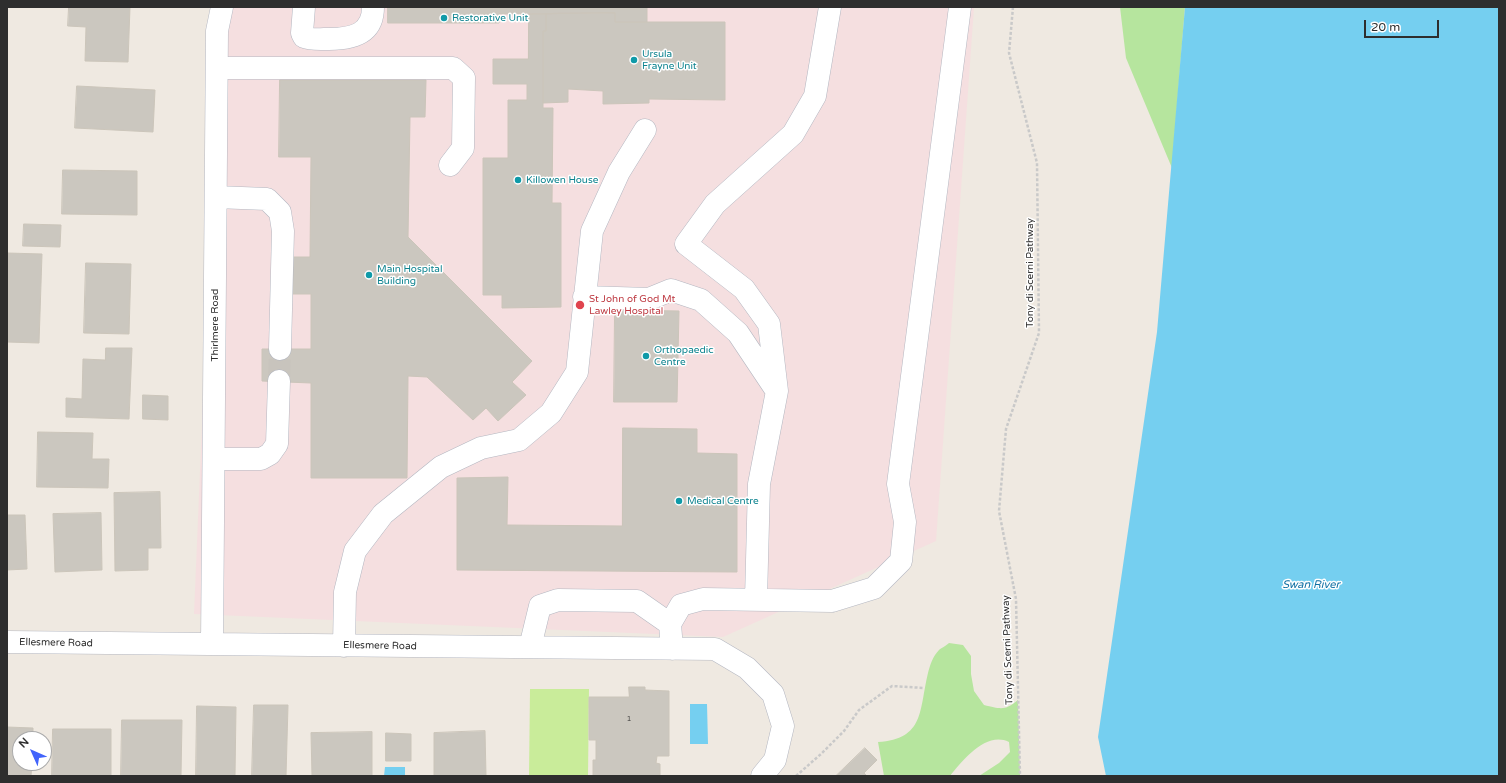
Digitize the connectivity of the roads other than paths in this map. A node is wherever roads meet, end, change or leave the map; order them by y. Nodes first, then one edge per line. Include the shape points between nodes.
1 (222, 7) edge
2 (304, 7) edge
3 (373, 7) edge
4 (830, 7) edge
5 (960, 7) edge
6 (217, 68) junction
7 (645, 130) dead end
8 (450, 165) dead end
9 (216, 197) junction
10 (584, 297) junction
11 (280, 348) tunnel mouth
12 (279, 381) tunnel mouth
13 (777, 391) junction
14 (214, 459) junction
15 (756, 599) junction
16 (670, 624) junction
17 (7, 642) edge
18 (212, 644) junction
19 (344, 646) junction
20 (530, 648) junction
21 (672, 649) junction
22 (762, 776) edge

1 - 6 street, Thirlmere Road via 217,31
2 - 3 street via 304,36 326,39 354,37 373,17
4 - 13 street via 815,96 793,134 716,204 686,244 744,289 769,324
5 - 15 street via 898,484 905,522 901,561 874,588 832,600
6 - 8 street via 453,68 464,78 463,148
6 - 9 street, Thirlmere Road
7 - 10 street via 619,172 592,231
9 - 11 street via 267,199 280,212 283,231
9 - 14 street, Thirlmere Road
10 - 13 street via 650,299 671,290 701,300 738,333
10 - 19 street via 577,372 551,413 519,440 481,448 441,467 383,514 355,551 345,592
12 - 14 street via 277,444 270,454 260,459
13 - 15 street via 759,484
14 - 18 street, Thirlmere Road
15 - 16 street via 702,600 681,605
16 - 20 street via 637,601 558,600 540,606
16 - 21 street
17 - 18 street, Ellesmere Road
18 - 19 street, Ellesmere Road
19 - 20 street, Ellesmere Road
20 - 21 street, Ellesmere Road
21 - 22 street, Ellesmere Road via 715,649 747,668 772,694 783,726 775,760

